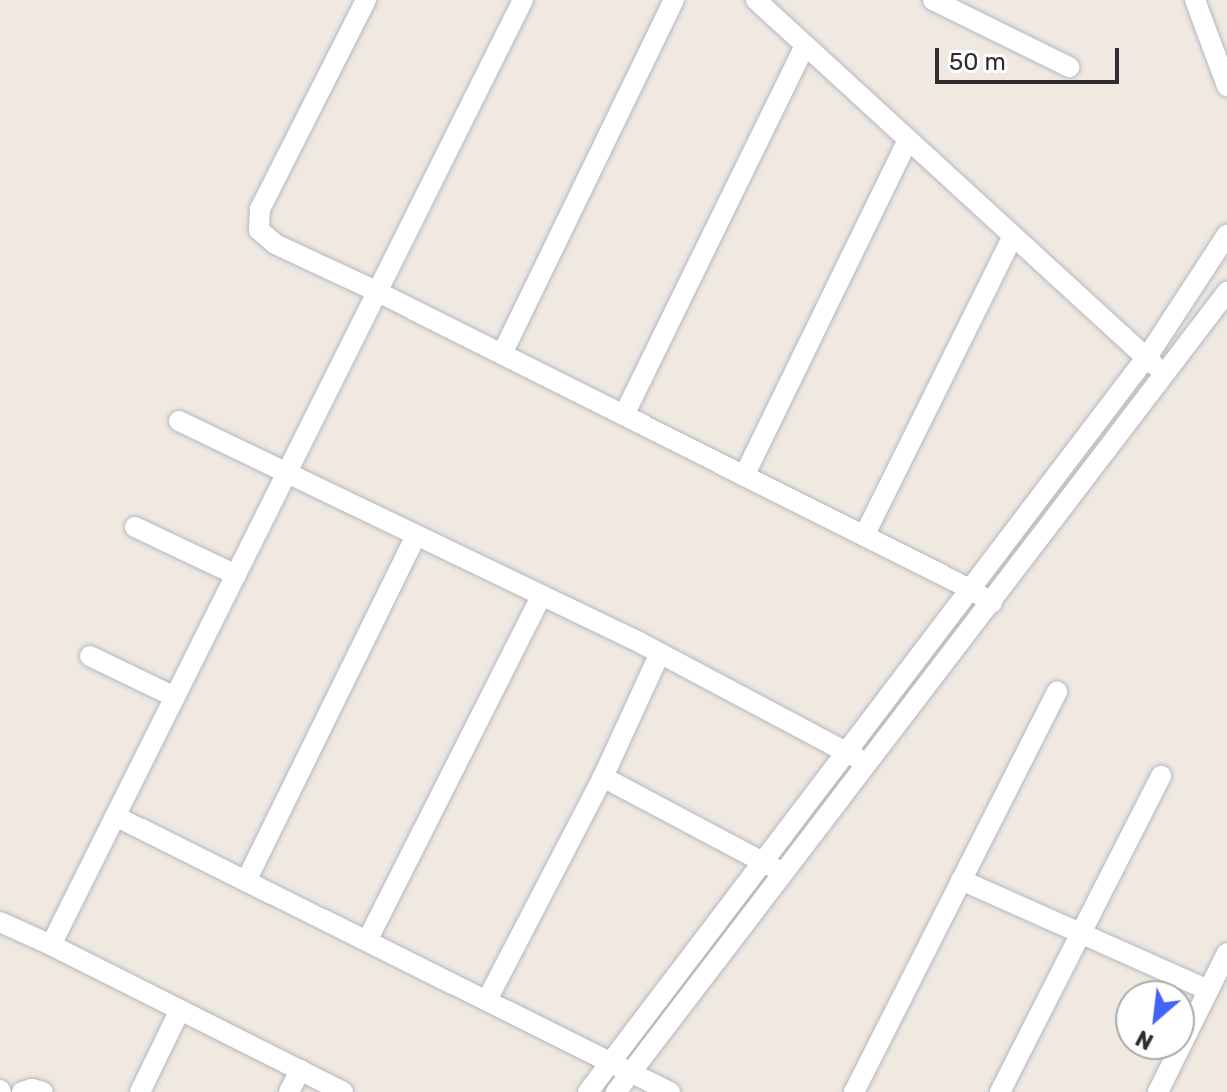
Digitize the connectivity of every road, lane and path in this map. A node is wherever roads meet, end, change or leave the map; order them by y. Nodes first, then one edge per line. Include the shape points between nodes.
1 (366, 0) edge
2 (523, 0) edge
3 (674, 0) edge
4 (756, 0) edge
5 (933, 0) edge
6 (1195, 0) edge
7 (805, 46) junction
8 (1069, 67) dead end
9 (1227, 86) edge
10 (908, 140) junction
11 (1227, 235) edge
12 (1013, 236) junction
13 (378, 292) junction
14 (1227, 292) edge
15 (502, 354) junction
16 (1146, 358) junction
17 (1166, 376) junction
18 (624, 415) junction
19 (179, 421) dead end
20 (286, 475) junction
21 (744, 476) junction
22 (135, 527) dead end
23 (416, 536) junction
24 (864, 536) junction
25 (236, 575) junction
26 (970, 589) junction
27 (541, 596) junction
28 (992, 603) junction
29 (660, 653) junction
30 (90, 656) dead end
31 (1057, 691) dead end
32 (175, 697) junction
33 (848, 752) junction
34 (867, 764) junction
35 (1161, 776) dead end
36 (603, 777) junction
37 (115, 816) junction
38 (766, 860) junction
39 (783, 874) junction
40 (961, 880) junction
41 (246, 881) junction
42 (0, 922) edge
43 (1081, 935) junction
44 (367, 941) junction
45 (51, 945) junction
46 (1227, 953) edge
47 (1208, 990) junction
48 (487, 1000) junction
49 (180, 1010) junction
50 (612, 1061) junction
51 (300, 1070) junction
52 (630, 1073) junction
53 (22, 1092) edge
54 (43, 1092) edge
55 (140, 1092) edge
56 (289, 1092) edge
57 (343, 1092) edge
58 (588, 1092) edge
59 (616, 1092) edge
60 (670, 1092) edge
61 (854, 1092) edge
62 (1000, 1092) edge
63 (1158, 1092) edge

1 - 13 street via 260,209 259,230 275,244
2 - 13 street
3 - 15 street
4 - 7 street
5 - 8 street
6 - 9 street
7 - 10 street
7 - 18 street
10 - 12 street
10 - 21 street
11 - 16 street
12 - 16 street
12 - 24 street
13 - 15 street
13 - 20 street
14 - 17 street
15 - 18 street
16 - 17 street
16 - 26 street
17 - 28 street
18 - 21 street
19 - 20 street
20 - 23 street
20 - 25 street
21 - 24 street
22 - 25 street
23 - 27 street
23 - 41 street
24 - 26 street
25 - 32 street
26 - 28 street
26 - 33 street
27 - 29 street
27 - 44 street
28 - 34 street
29 - 33 street
29 - 36 street
30 - 32 street
31 - 40 street
32 - 37 street
33 - 34 street
33 - 38 street
34 - 39 street
35 - 43 street
36 - 38 street
36 - 48 street
37 - 41 street
37 - 45 street
38 - 39 street
38 - 50 street
39 - 52 street
40 - 43 street
40 - 61 street
41 - 44 street
42 - 45 street
43 - 47 street
43 - 62 street
44 - 48 street
45 - 49 street
46 - 47 street
47 - 63 street
48 - 50 street
49 - 51 street
49 - 55 street
50 - 52 street
50 - 58 street
51 - 56 street
51 - 57 street
52 - 59 street
52 - 60 street
53 - 54 street

